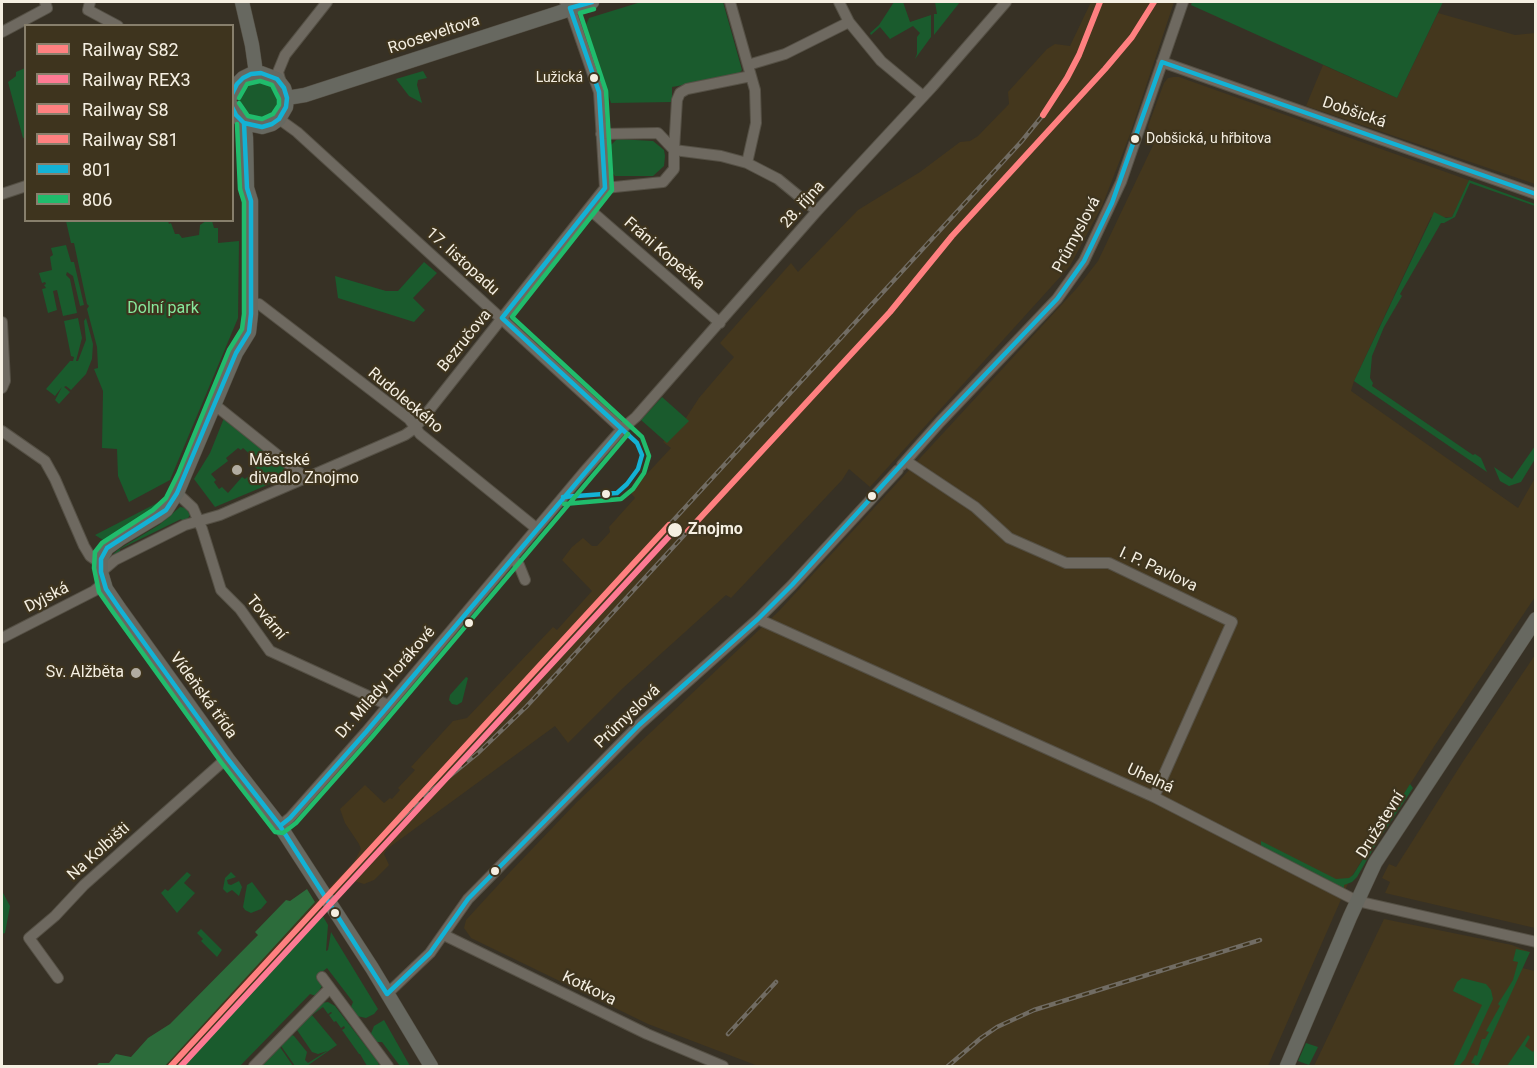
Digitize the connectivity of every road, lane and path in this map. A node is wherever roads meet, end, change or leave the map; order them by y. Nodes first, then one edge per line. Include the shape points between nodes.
1 (45, 2) edge
2 (90, 2) edge
3 (242, 2) edge
4 (327, 2) edge
5 (592, 2) edge
6 (730, 2) edge
7 (840, 2) edge
8 (1006, 2) edge
9 (1183, 2) edge
10 (568, 5) edge
11 (849, 22) junction
12 (114, 24) edge
13 (2, 32) edge
14 (1162, 62) junction
15 (749, 70) junction
16 (256, 73) junction
17 (280, 83) junction
18 (234, 89) edge
19 (923, 96) junction
20 (287, 98) junction
21 (236, 116) edge
22 (279, 119) junction
23 (259, 128) junction
24 (601, 134) junction
25 (674, 150) junction
26 (747, 163) junction
27 (24, 187) edge
28 (605, 188) junction
29 (2, 194) edge
30 (1536, 194) edge
31 (251, 201) junction
32 (589, 209) junction
33 (817, 211) junction
34 (250, 303) junction
35 (502, 318) junction
36 (2, 322) edge
37 (720, 323) junction
38 (2, 388) edge
39 (214, 405) junction
40 (415, 428) junction
41 (622, 429) junction
42 (2, 431) edge
43 (901, 466) junction
44 (306, 478) junction
45 (177, 493) junction
46 (199, 522) junction
47 (536, 528) junction
48 (512, 558) junction
49 (102, 573) junction
50 (525, 580) dead end
51 (1536, 618) edge
52 (758, 619) junction
53 (2, 638) edge
54 (388, 705) junction
55 (227, 758) junction
56 (1154, 797) junction
57 (280, 826) junction
58 (1357, 901) junction
59 (444, 935) junction
60 (1536, 942) edge
61 (322, 977) dead end
62 (58, 978) dead end
63 (330, 988) junction
64 (387, 994) junction
65 (254, 1066) edge
66 (388, 1066) edge
67 (431, 1066) edge
68 (723, 1066) edge
69 (1287, 1066) edge

1 - 13 street via 47,8
2 - 12 street via 88,10
3 - 16 main road
4 - 17 street via 285,56 278,72
5 - 10 main road, Rooseveltova
6 - 15 street
7 - 11 street
8 - 19 street, 28. října
9 - 14 street, Průmyslová
10 - 20 main road, Rooseveltova via 309,94
10 - 24 street via 599,92
11 - 15 street
11 - 19 street via 881,61
14 - 30 street, Dobšická
14 - 43 street, Průmyslová via 1121,182 1075,276
15 - 25 street via 680,93
15 - 26 street via 755,90 756,123
16 - 17 main road via 267,74
16 - 18 main road via 243,78
17 - 20 main road
19 - 33 street, 28. října
20 - 22 main road
21 - 23 main road
21 - 31 main road via 246,138
22 - 23 main road
22 - 35 street, 17. listopadu
23 - 31 main road
24 - 25 street via 658,133
24 - 28 street
25 - 26 street
25 - 28 street via 674,169 663,182
26 - 33 street via 778,179
27 - 29 street
28 - 32 street, Bezručova
31 - 34 main road
32 - 35 street, Bezručova
32 - 37 street, Fráni Kopečka
33 - 37 street, 28. října
34 - 39 main road via 236,353
34 - 40 street, Rudoleckého via 259,304
35 - 40 street, Bezručova
35 - 41 street, 17. listopadu
36 - 38 street
37 - 41 street, 28. října
39 - 44 street
39 - 45 main road
40 - 44 street, Dyjská
40 - 47 street, Rudoleckého
41 - 47 street, Dr. Milady Horákové
42 - 49 street via 45,461 80,537
43 - 52 street, Průmyslová
43 - 56 street, I. P. Pavlova via 975,507 1009,538 1066,563 1109,563 1232,622
44 - 46 street, Dyjská
45 - 46 street, Tovární via 193,508
45 - 49 main road via 166,510 107,548 102,554
46 - 49 street, Dyjská via 116,559
46 - 54 street, Tovární via 222,590 270,651
47 - 48 street, Dr. Milady Horákové
48 - 50 street
48 - 54 street, Dr. Milady Horákové
49 - 53 street, Dyjská via 94,591
49 - 55 main road, Vídeňská třída via 119,608
51 - 58 main road, Družstevní via 1384,848
52 - 56 street, Uhelná
52 - 59 street, Průmyslová via 639,725 468,899
54 - 57 street, Dr. Milady Horákové
55 - 57 main road, Vídeňská třída
55 - 62 street, Na Kolbišti via 29,938
56 - 58 street, Uhelná
57 - 64 main road, Vídeňská třída
58 - 60 street, Uhelná
58 - 69 main road, Družstevní
59 - 64 street, Průmyslová
59 - 68 street, Kotkova via 647,1034
61 - 63 street
63 - 65 street
63 - 66 street
64 - 67 main road

